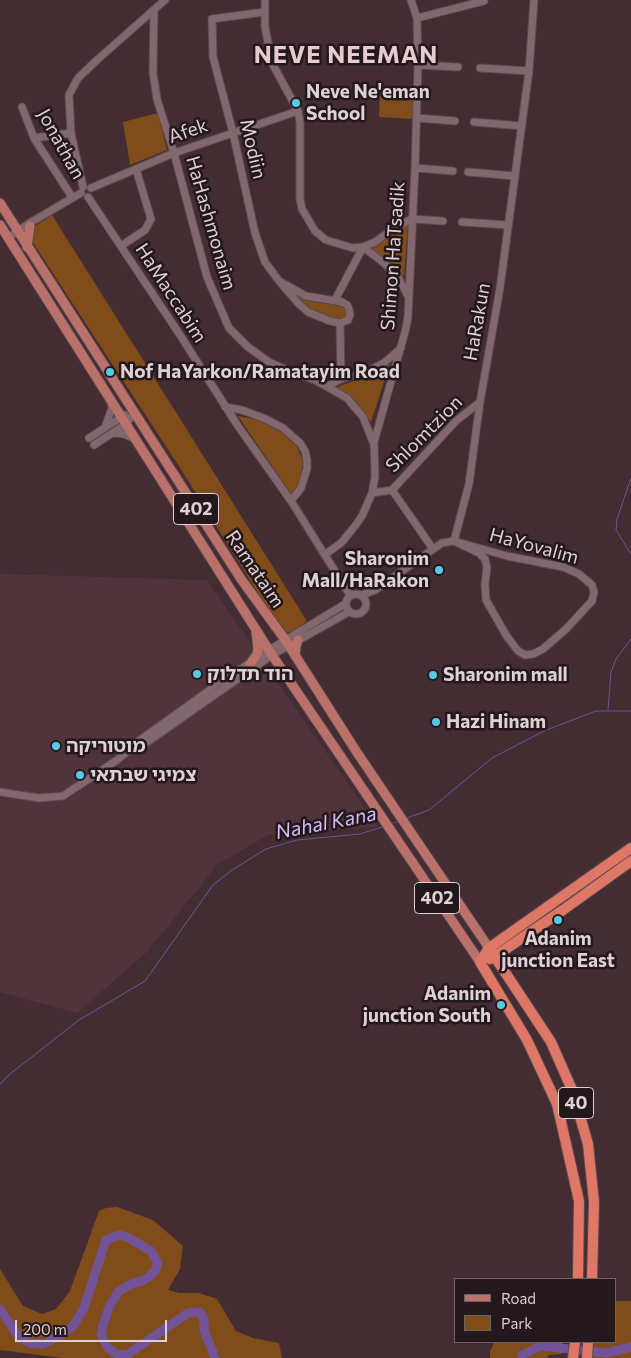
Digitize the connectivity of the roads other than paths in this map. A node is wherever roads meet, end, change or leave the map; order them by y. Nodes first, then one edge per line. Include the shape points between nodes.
1 (165, 0) edge
2 (265, 0) edge
3 (411, 0) edge
4 (534, 0) edge
5 (484, 1) dead end
6 (154, 10) junction
7 (264, 12) junction
8 (417, 18) junction
9 (418, 65) junction
10 (458, 67) dead end
11 (480, 68) dead end
12 (529, 71) junction
13 (22, 107) dead end
14 (298, 111) junction
15 (417, 118) junction
16 (455, 121) dead end
17 (474, 122) dead end
18 (522, 126) junction
19 (71, 133) junction
20 (233, 133) junction
21 (34, 138) junction
22 (174, 152) junction
23 (415, 168) junction
24 (136, 169) junction
25 (453, 171) dead end
26 (468, 172) dead end
27 (514, 176) junction
28 (85, 189) junction
29 (72, 197) junction
30 (0, 203) edge
31 (10, 219) junction
32 (412, 219) junction
33 (443, 221) dead end
34 (462, 222) dead end
35 (31, 223) junction
36 (0, 225) edge
37 (508, 225) junction
38 (18, 233) junction
39 (8, 238) junction
40 (122, 246) junction
41 (27, 247) junction
42 (363, 247) junction
43 (279, 281) junction
44 (409, 297) junction
45 (335, 300) junction
46 (340, 323) junction
47 (401, 348) junction
48 (341, 379) junction
49 (328, 386) junction
50 (111, 399) junction
51 (480, 402) junction
52 (225, 407) junction
53 (134, 413) junction
54 (124, 420) junction
55 (105, 427) junction
56 (113, 433) junction
57 (89, 438) dead end
58 (134, 439) junction
59 (374, 442) junction
60 (94, 445) dead end
61 (392, 490) junction
62 (372, 493) junction
63 (291, 501) junction
64 (454, 541) junction
65 (433, 549) junction
66 (326, 554) junction
67 (350, 595) junction
68 (364, 598) junction
69 (345, 604) junction
70 (349, 612) junction
71 (254, 625) junction
72 (289, 639) junction
73 (271, 653) junction
74 (250, 664) junction
75 (128, 752) junction
76 (0, 792) edge
77 (631, 848) edge
78 (631, 861) edge
79 (517, 940) junction
80 (489, 949) junction
81 (480, 962) junction
82 (510, 980) junction
83 (578, 1278) edge
84 (592, 1278) edge
85 (575, 1343) edge
86 (588, 1343) edge
87 (573, 1358) edge
88 (587, 1358) edge

1 - 6 street
2 - 7 street
3 - 8 street, Shimon HaTsadik
4 - 12 street, HaRakun
5 - 8 street
6 - 19 street via 78,78 69,95
6 - 22 street, HaHashmonaim via 155,88
7 - 14 street via 272,63
7 - 20 street, Modiin via 212,19 213,57
8 - 9 street, Shimon HaTsadik
9 - 10 street
9 - 15 street, Shimon HaTsadik
11 - 12 street
12 - 18 street, HaRakun
13 - 21 street, Jonathan
14 - 20 street, Afek
14 - 42 street via 302,209 315,231 326,240 353,248
15 - 16 street
15 - 23 street, Shimon HaTsadik
17 - 18 street
18 - 27 street, HaRakun
19 - 21 street
19 - 28 street
20 - 22 street, Afek
20 - 43 street, Modiin via 255,233 265,262
21 - 29 street, Jonathan
22 - 24 street, Afek
22 - 49 street, HaHashmonaim via 207,277 229,328 268,362
23 - 25 street
23 - 32 street, Shimon HaTsadik
24 - 28 street, Afek
24 - 40 street via 151,219 145,230
26 - 27 street
27 - 37 street, HaRakun
28 - 29 street, Afek
28 - 40 street, HaMaccabim via 92,193 88,197
29 - 35 street, Afek
30 - 31 main road, Ramataim / 402
31 - 35 main road via 17,223
31 - 38 main road, Ramataim / 402
32 - 33 street
32 - 42 street
32 - 44 street, Shimon HaTsadik
34 - 37 street
35 - 38 street, Afek
35 - 41 main road
36 - 39 main road, Ramataim / 402
37 - 51 street, HaRakun
38 - 39 street, Afek
38 - 41 main road, Ramataim / 402
39 - 50 main road, Ramataim / 402
40 - 52 street, HaMaccabim
41 - 53 main road, Ramataim / 402
42 - 44 street via 398,277
42 - 45 street
43 - 45 street, Modiin via 306,296
43 - 46 street, Modiin via 308,312
44 - 47 street, Shimon HaTsadik
45 - 46 street via 349,309 348,320
46 - 48 street
47 - 48 street via 370,370
47 - 59 street, Shimon HaTsadik
48 - 49 street
49 - 59 street, HaHashmonaim via 348,398 363,417
50 - 54 main road, Ramataim / 402
50 - 55 street via 112,408
51 - 61 street, Shlomtzion via 456,421
51 - 64 street, HaRakun via 469,484
52 - 63 street, HaMaccabim
52 - 63 street via 266,418 300,443 305,451 307,469 301,488
53 - 54 street
53 - 72 main road, Ramataim / 402 via 241,579
54 - 55 street
54 - 56 street
54 - 58 main road, Ramataim / 402
55 - 57 street
56 - 58 street
56 - 60 street
58 - 71 main road, Ramataim / 402
59 - 62 street, Shimon HaTsadik
61 - 62 street
61 - 65 street
62 - 66 street, Shimon HaTsadik via 355,526
63 - 66 street, HaMaccabim
64 - 64 street, HaYovalim via 485,559 486,600 518,652 525,655 542,649 592,601 592,585 563,567
64 - 65 street
65 - 68 street
66 - 67 street, HaMaccabim
67 - 68 street via 354,593
67 - 69 street
68 - 70 street via 366,607 362,612
69 - 70 street
69 - 72 street
70 - 72 street
71 - 73 main road, Ramataim / 402
71 - 74 main road via 258,649
72 - 73 street
72 - 80 main road, 402 via 296,646 295,656
73 - 74 street
73 - 75 street via 136,750
73 - 81 main road, Ramataim / 402
74 - 75 street via 133,745
75 - 76 street via 63,796 39,798
77 - 80 highway via 500,942 493,942
78 - 79 highway
79 - 80 highway
79 - 82 highway via 506,960
80 - 81 highway
80 - 82 highway, 40
81 - 83 highway, 40 via 527,1040 557,1104 579,1201
82 - 84 highway, 40 via 551,1042 573,1092 588,1144 594,1202
85 - 87 highway
86 - 88 highway

